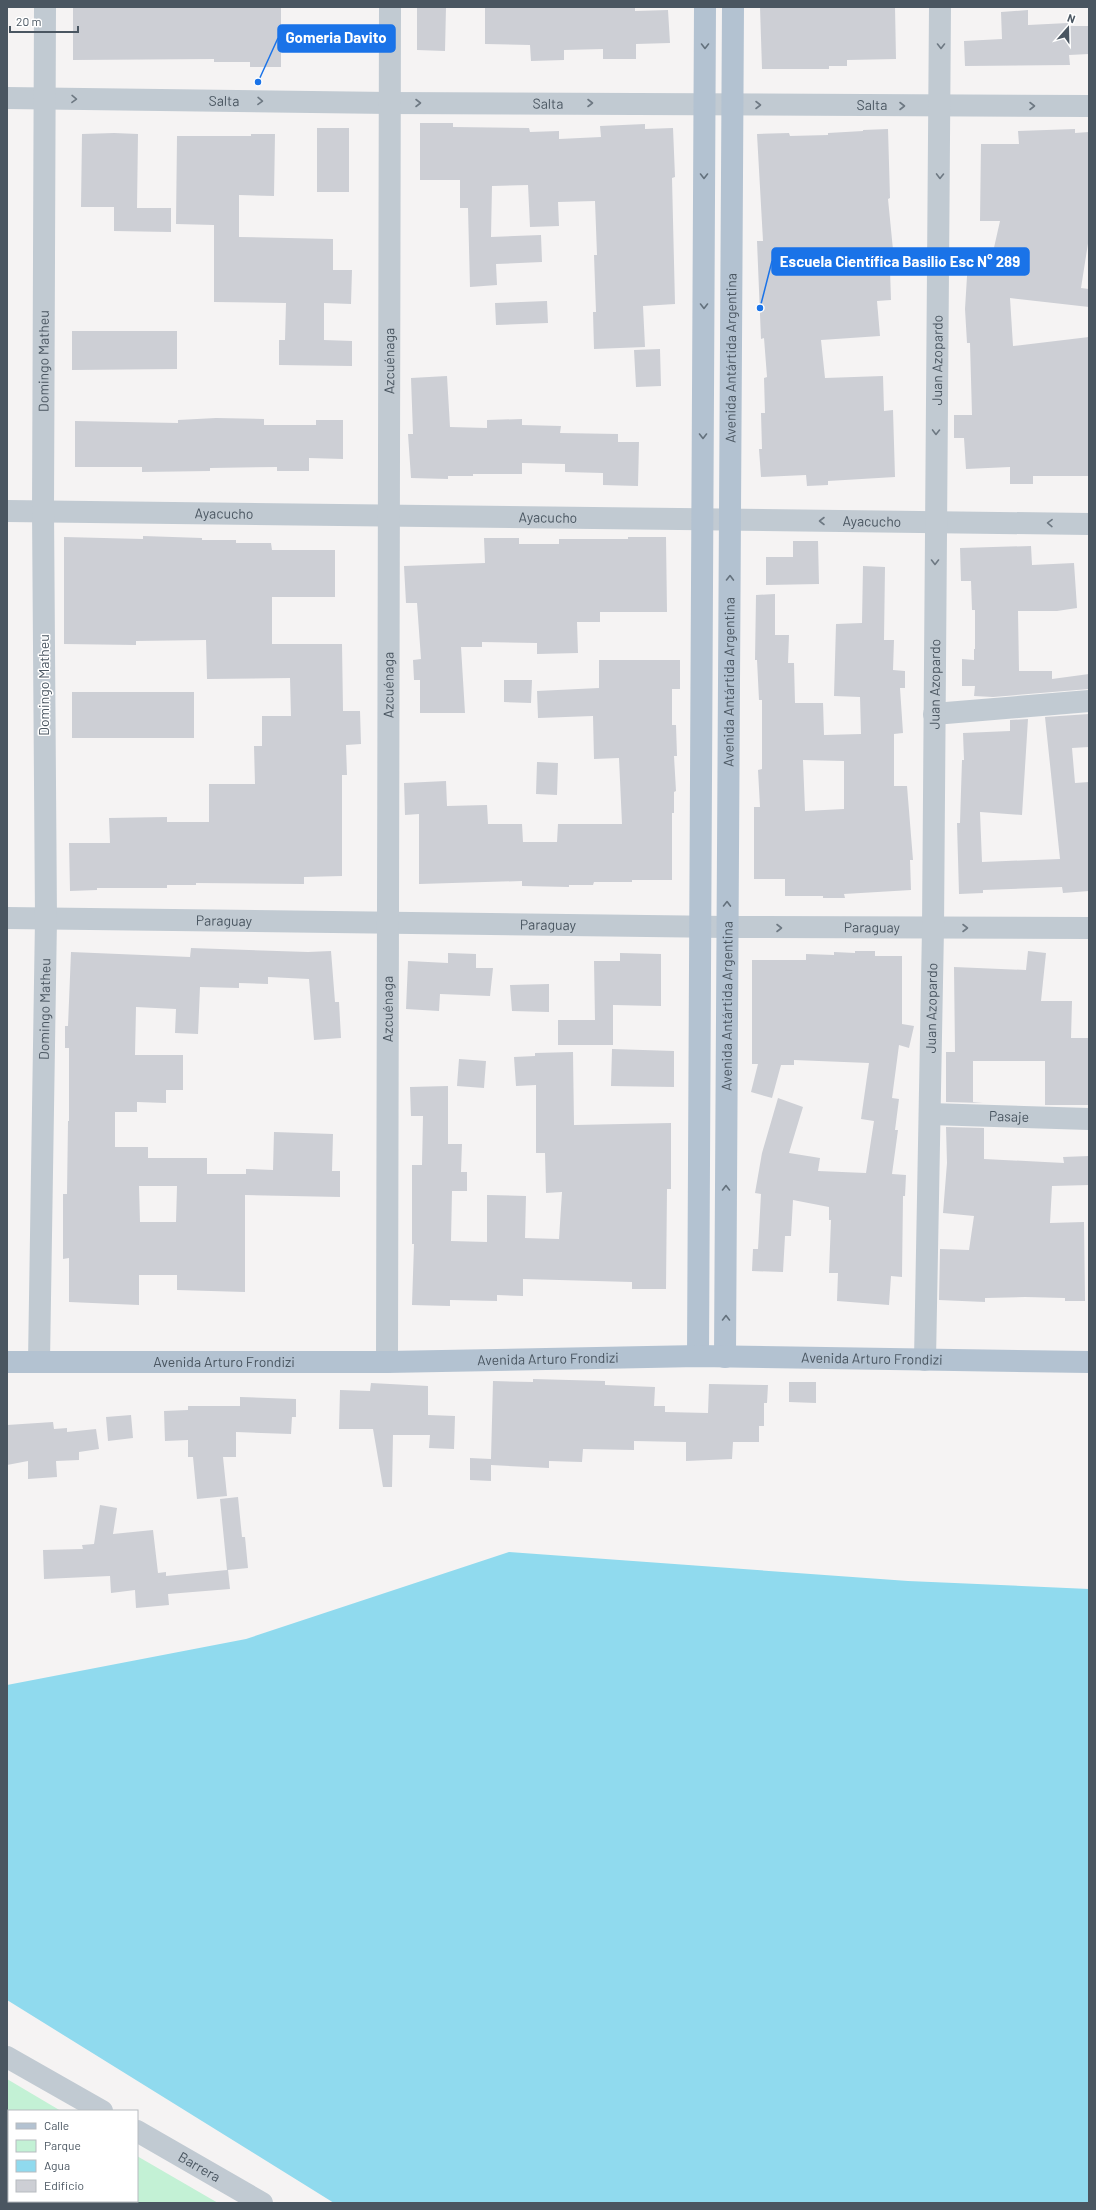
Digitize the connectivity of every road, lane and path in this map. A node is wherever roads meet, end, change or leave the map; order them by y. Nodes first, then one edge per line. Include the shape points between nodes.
1 (46, 7) edge
2 (390, 7) edge
3 (704, 7) edge
4 (733, 7) edge
5 (940, 7) edge
6 (7, 98) edge
7 (46, 98) junction
8 (389, 103) junction
9 (705, 103) junction
10 (733, 105) junction
11 (941, 106) junction
12 (1089, 106) edge
13 (7, 511) edge
14 (43, 511) junction
15 (389, 516) junction
16 (702, 521) junction
17 (730, 521) junction
18 (935, 522) junction
19 (1089, 524) edge
20 (1089, 701) edge
21 (934, 714) junction
22 (7, 918) edge
23 (46, 919) junction
24 (387, 922) junction
25 (701, 927) junction
26 (726, 928) junction
27 (933, 928) junction
28 (1089, 928) edge
29 (930, 1114) junction
30 (1089, 1119) edge
31 (698, 1356) junction
32 (725, 1357) junction
33 (925, 1360) junction
34 (7, 1362) edge
35 (39, 1362) junction
36 (387, 1362) junction
37 (1089, 1362) edge
38 (7, 2057) edge
39 (100, 2110) edge
40 (138, 2132) edge
41 (262, 2203) edge

1 - 7 street, Domingo Matheu
2 - 8 street, Azcuénaga
3 -> 9 main road, Avenida Antártida Argentina
4 - 10 main road, Avenida Antártida Argentina
5 -> 11 street, Juan Azopardo
6 - 7 street, Salta
7 -> 8 street, Salta
7 - 14 street, Domingo Matheu
8 -> 9 street, Salta
8 - 15 street, Azcuénaga
9 - 10 street, Salta
9 -> 16 main road, Avenida Antártida Argentina
10 -> 11 street, Salta
10 - 17 main road, Avenida Antártida Argentina
11 -> 12 street, Salta
11 -> 18 street, Juan Azopardo
13 - 14 street, Ayacucho
14 - 15 street, Ayacucho
14 - 23 street, Domingo Matheu
15 - 16 street, Ayacucho
15 - 24 street, Azcuénaga
16 - 17 street, Ayacucho
16 - 25 main road, Avenida Antártida Argentina
18 -> 17 street, Ayacucho
26 -> 17 main road, Avenida Antártida Argentina
19 -> 18 street, Ayacucho
18 -> 21 street, Juan Azopardo
20 - 21 street
21 - 27 street, Juan Azopardo
22 - 23 street, Paraguay
23 - 24 street, Paraguay
23 - 35 street, Domingo Matheu
24 - 25 street, Paraguay
24 - 36 street, Azcuénaga
25 - 26 street, Paraguay
25 - 31 main road, Avenida Antártida Argentina
26 -> 27 street, Paraguay
32 -> 26 main road, Avenida Antártida Argentina
27 -> 28 street, Paraguay
27 - 29 street, Juan Azopardo
29 - 30 street, Pasaje
29 - 33 street, Juan Azopardo
31 - 32 main road, Avenida Arturo Frondizi
31 - 36 main road, Avenida Arturo Frondizi
32 - 33 main road, Avenida Arturo Frondizi
33 - 37 main road, Avenida Arturo Frondizi
34 - 35 main road, Avenida Arturo Frondizi
35 - 36 main road, Avenida Arturo Frondizi
38 - 39 street
40 - 41 street, Barrera

